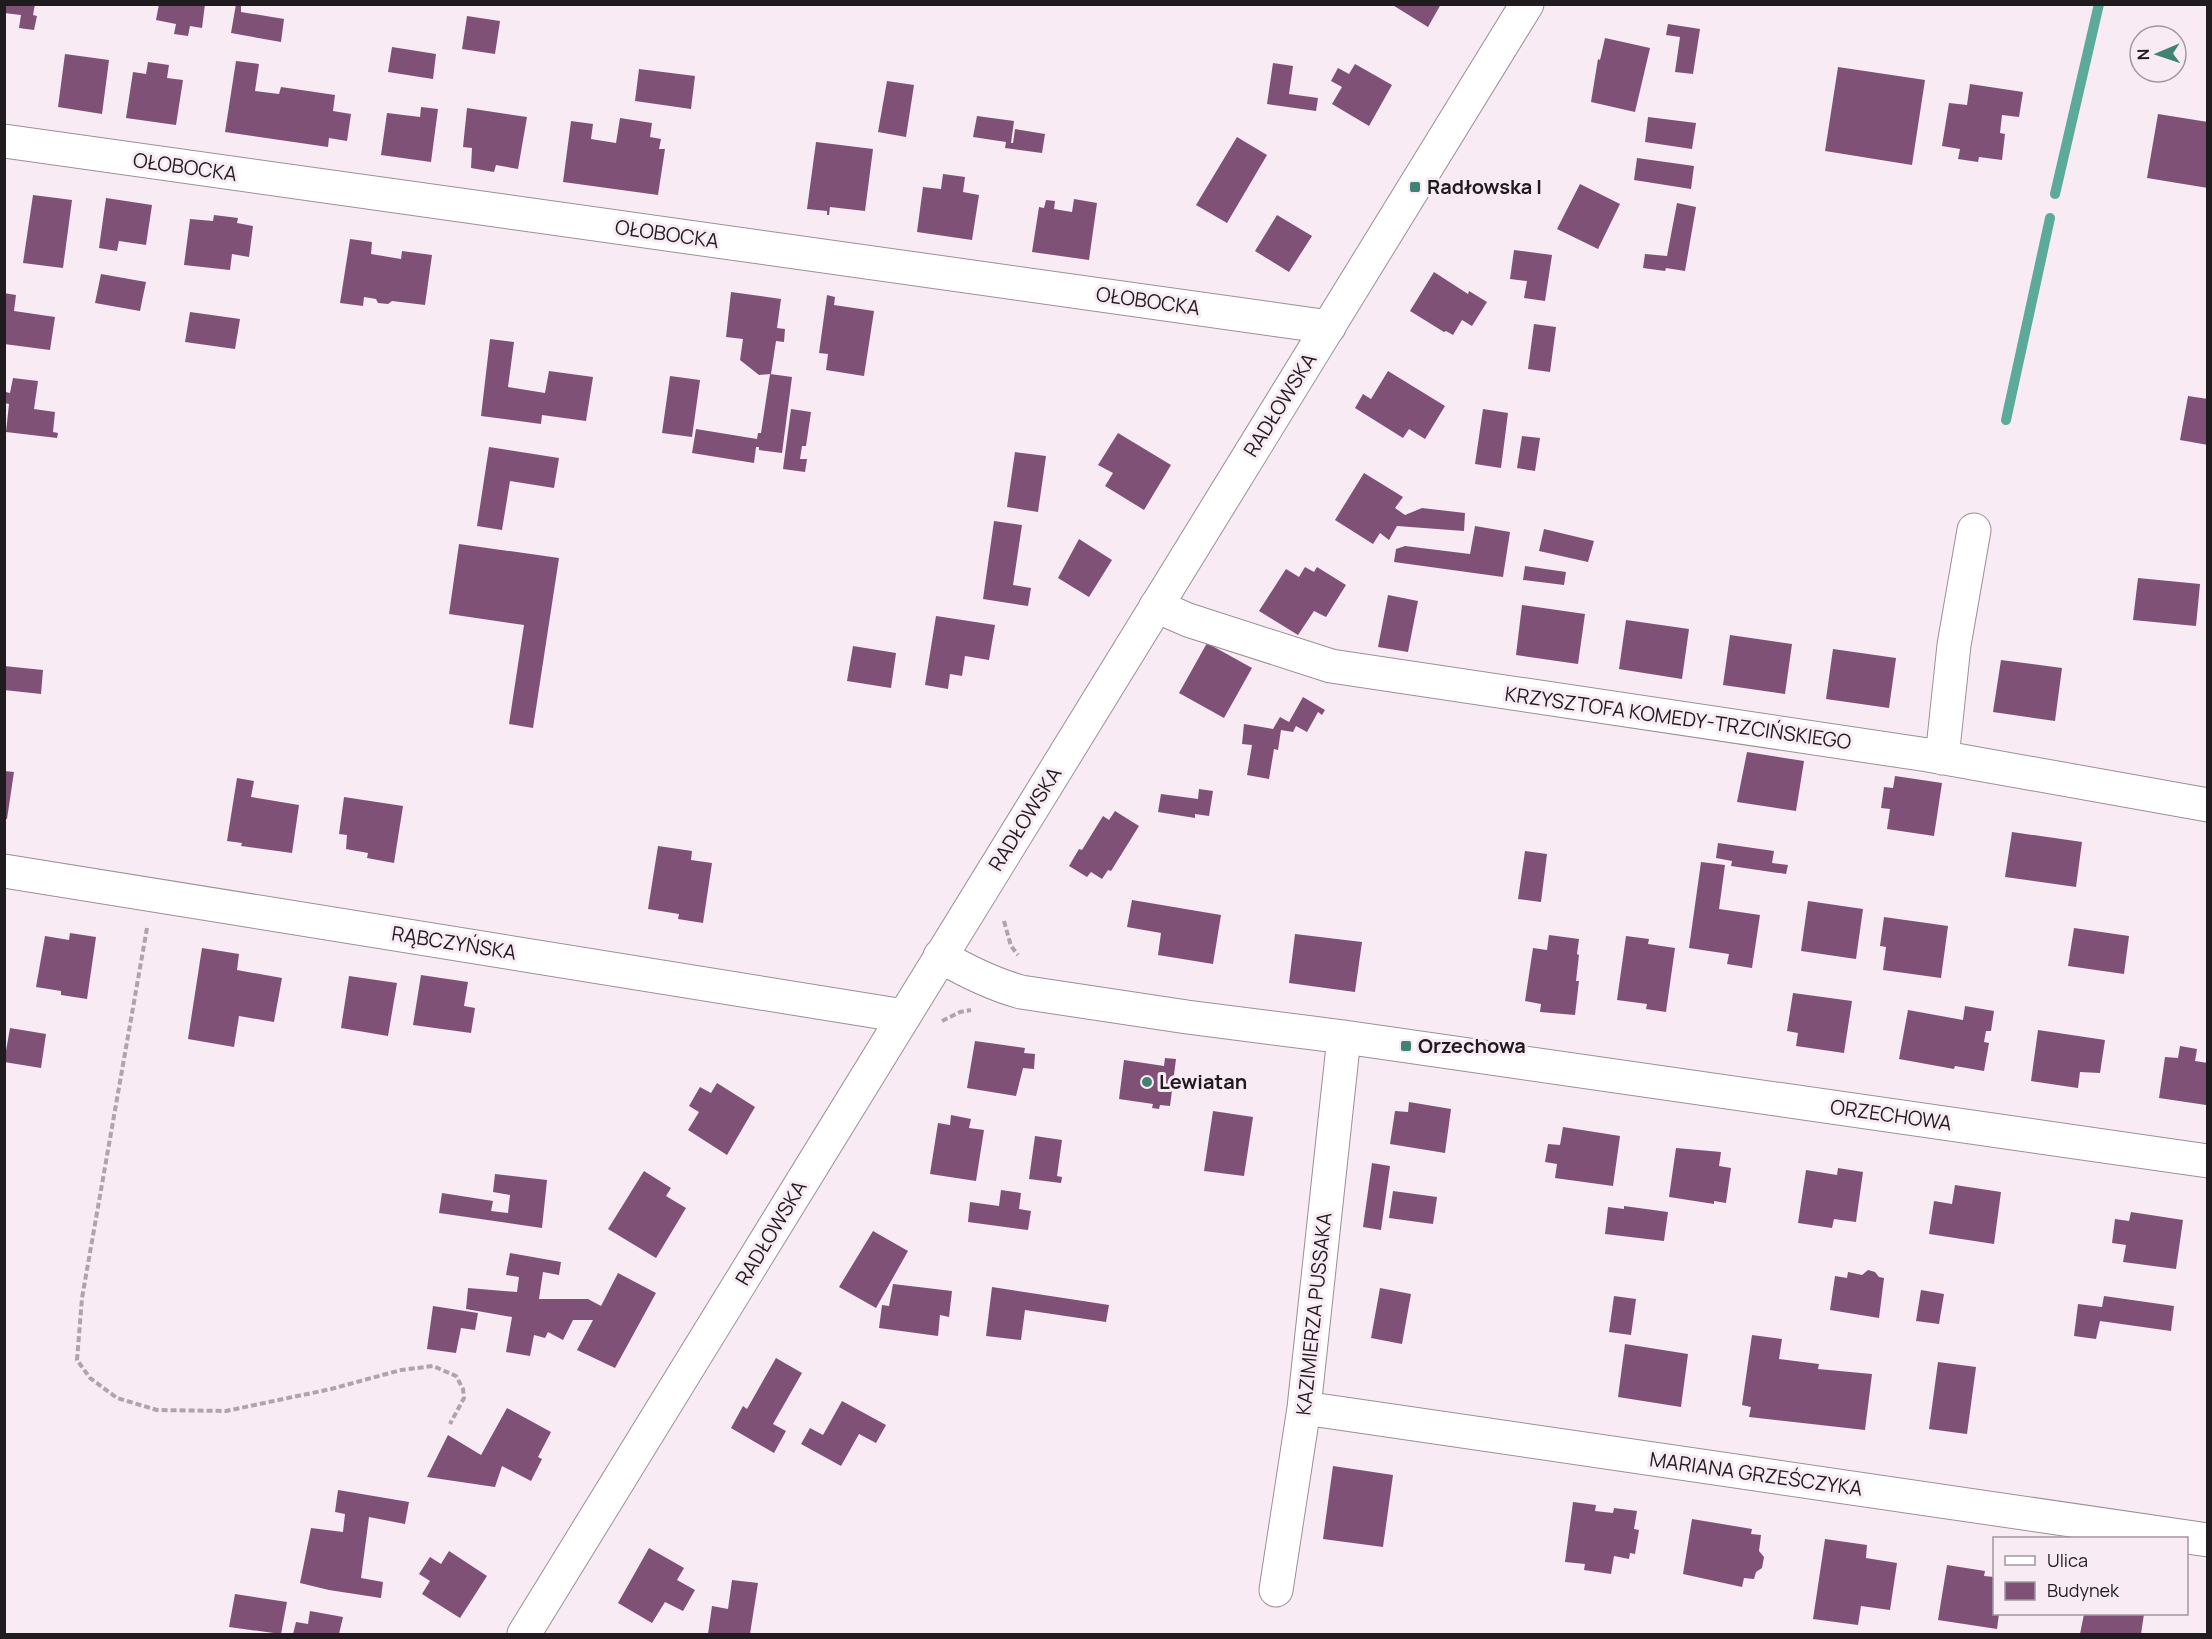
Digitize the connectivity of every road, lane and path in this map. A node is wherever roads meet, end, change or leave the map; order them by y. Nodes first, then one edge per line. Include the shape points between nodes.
1 (1527, 4) edge
2 (4, 141) edge
3 (1329, 327) junction
4 (1974, 530) dead end
5 (1156, 606) junction
6 (1942, 758) junction
7 (2208, 805) edge
8 (4, 871) edge
9 (152, 895) junction
10 (940, 956) junction
11 (904, 1016) junction
12 (1344, 1037) junction
13 (2208, 1161) edge
14 (1305, 1408) junction
15 (450, 1424) dead end
16 (2187, 1537) edge
17 (2188, 1537) edge
18 (2208, 1540) edge
19 (1276, 1590) dead end
20 (524, 1635) edge

1 - 3 street, RADŁOWSKA
2 - 3 street, OŁOBOCKA
3 - 5 street, RADŁOWSKA
4 - 6 street via 1954,645
5 - 6 street, KRZYSZTOFA KOMEDY-TRZCIŃSKIEGO via 1188,621 1331,666
5 - 10 street, RADŁOWSKA
6 - 7 street, KRZYSZTOFA KOMEDY-TRZCIŃSKIEGO
8 - 9 street, RĄBCZYŃSKA
9 - 11 street, RĄBCZYŃSKA
9 - 15 path via 82,1298 77,1360 90,1378 117,1398 157,1410 214,1411 433,1366 456,1376 464,1389 464,1398
10 - 11 street, RADŁOWSKA
10 - 12 street, ORZECHOWA via 961,969 1021,992
11 - 20 street, RADŁOWSKA
12 - 13 street, ORZECHOWA
12 - 14 street, KAZIMIERZA PUSSAKA
14 - 16 street, MARIANA GRZEŚCZYKA
14 - 19 street, KAZIMIERZA PUSSAKA
17 - 18 street, MARIANA GRZEŚCZYKA

